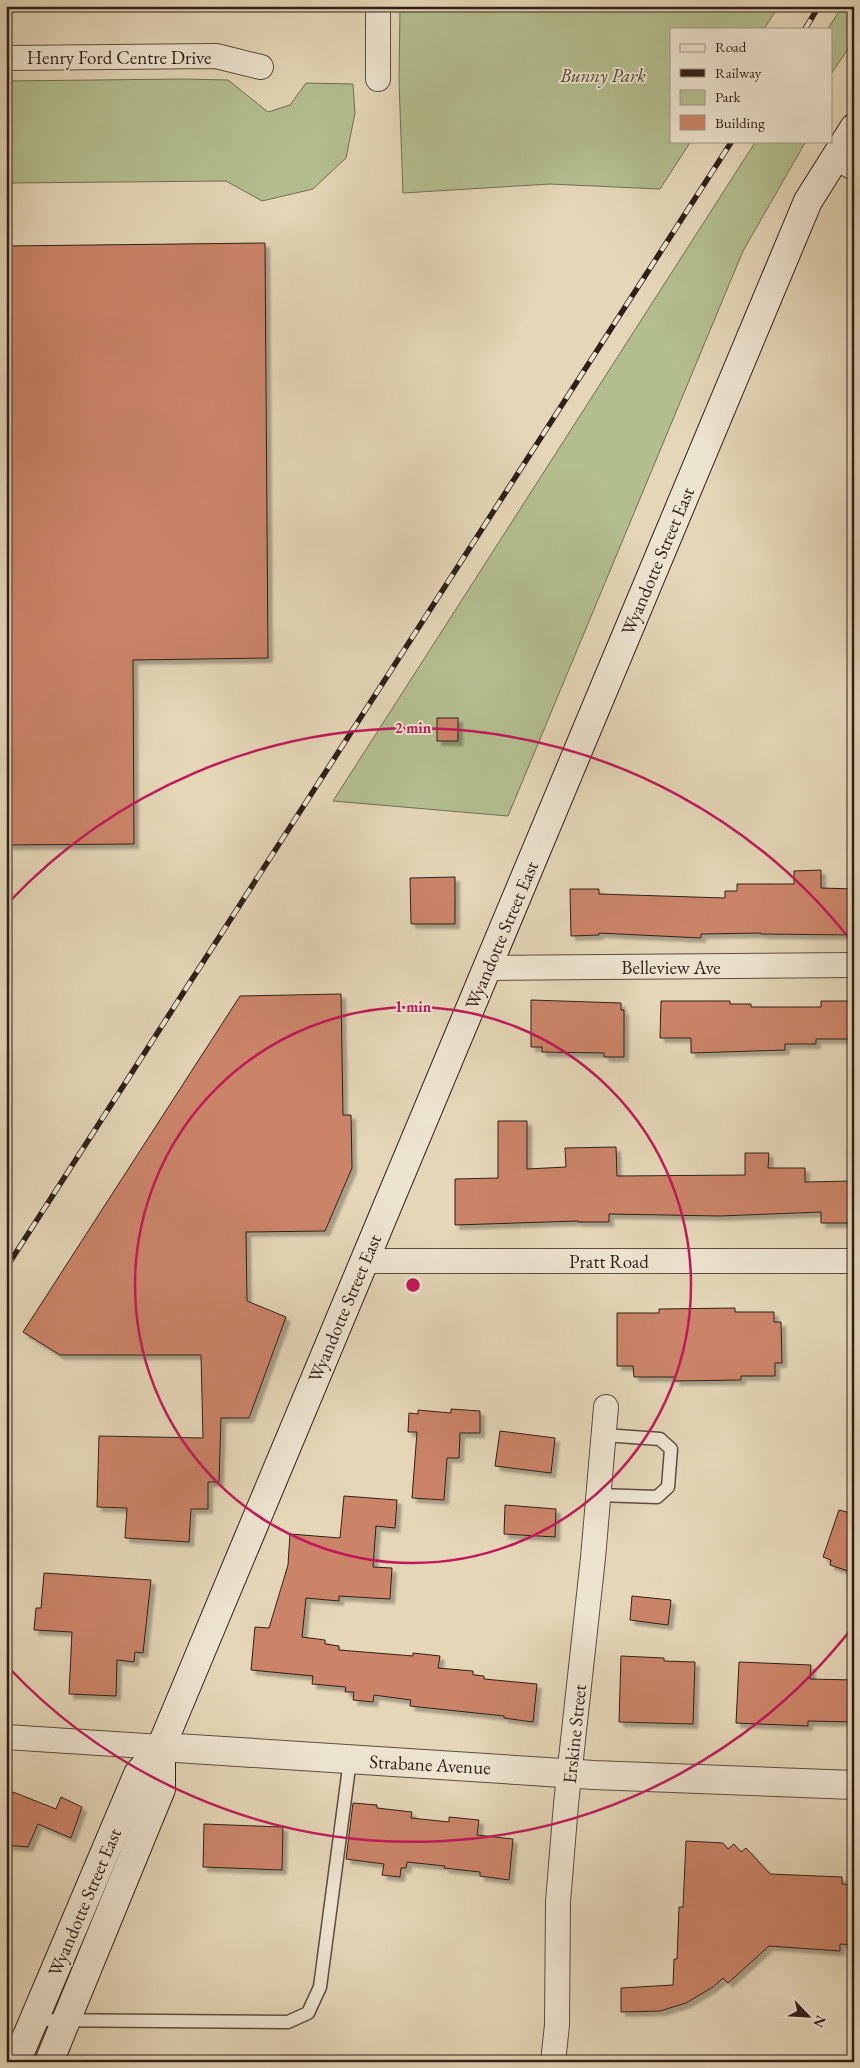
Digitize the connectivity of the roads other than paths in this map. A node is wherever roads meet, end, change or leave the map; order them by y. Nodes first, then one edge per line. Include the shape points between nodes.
1 (378, 6) edge
2 (6, 58) edge
3 (261, 67) dead end
4 (378, 79) dead end
5 (854, 128) edge
6 (844, 163) edge
7 (854, 965) edge
8 (488, 968) junction
9 (364, 1261) junction
10 (854, 1261) edge
11 (606, 1407) dead end
12 (604, 1435) junction
13 (598, 1495) junction
14 (6, 1737) edge
15 (161, 1747) junction
16 (350, 1760) junction
17 (571, 1773) junction
18 (854, 1785) edge
19 (34, 2020) junction
20 (66, 2020) junction
21 (16, 2062) edge
22 (49, 2062) edge
23 (553, 2062) edge

1 - 4 street
2 - 3 street, Henry Ford Centre Drive via 216,56
5 - 6 main road, Wyandotte Street East
6 - 8 main road, Wyandotte Street East via 808,201
7 - 8 street, Belleview Ave
8 - 9 main road, Wyandotte Street East
9 - 10 street, Pratt Road
9 - 15 main road, Wyandotte Street East
11 - 12 street, Erskine Street
12 - 13 street, Erskine Street
12 - 13 lane via 660,1439 671,1448 668,1487 656,1497
13 - 17 street, Erskine Street
14 - 15 street, Strabane Avenue
15 - 16 main road, Strabane Avenue
15 - 19 main road, Wyandotte Street East via 138,1774
15 - 20 main road, Wyandotte Street East via 161,1789
16 - 17 main road, Strabane Avenue
16 - 20 lane via 320,1987 308,2013 288,2022
17 - 18 main road, Strabane Avenue
17 - 23 street, Erskine Street via 558,1902 557,2025
19 - 20 lane
19 - 21 main road, Wyandotte Street East
20 - 22 main road, Wyandotte Street East

